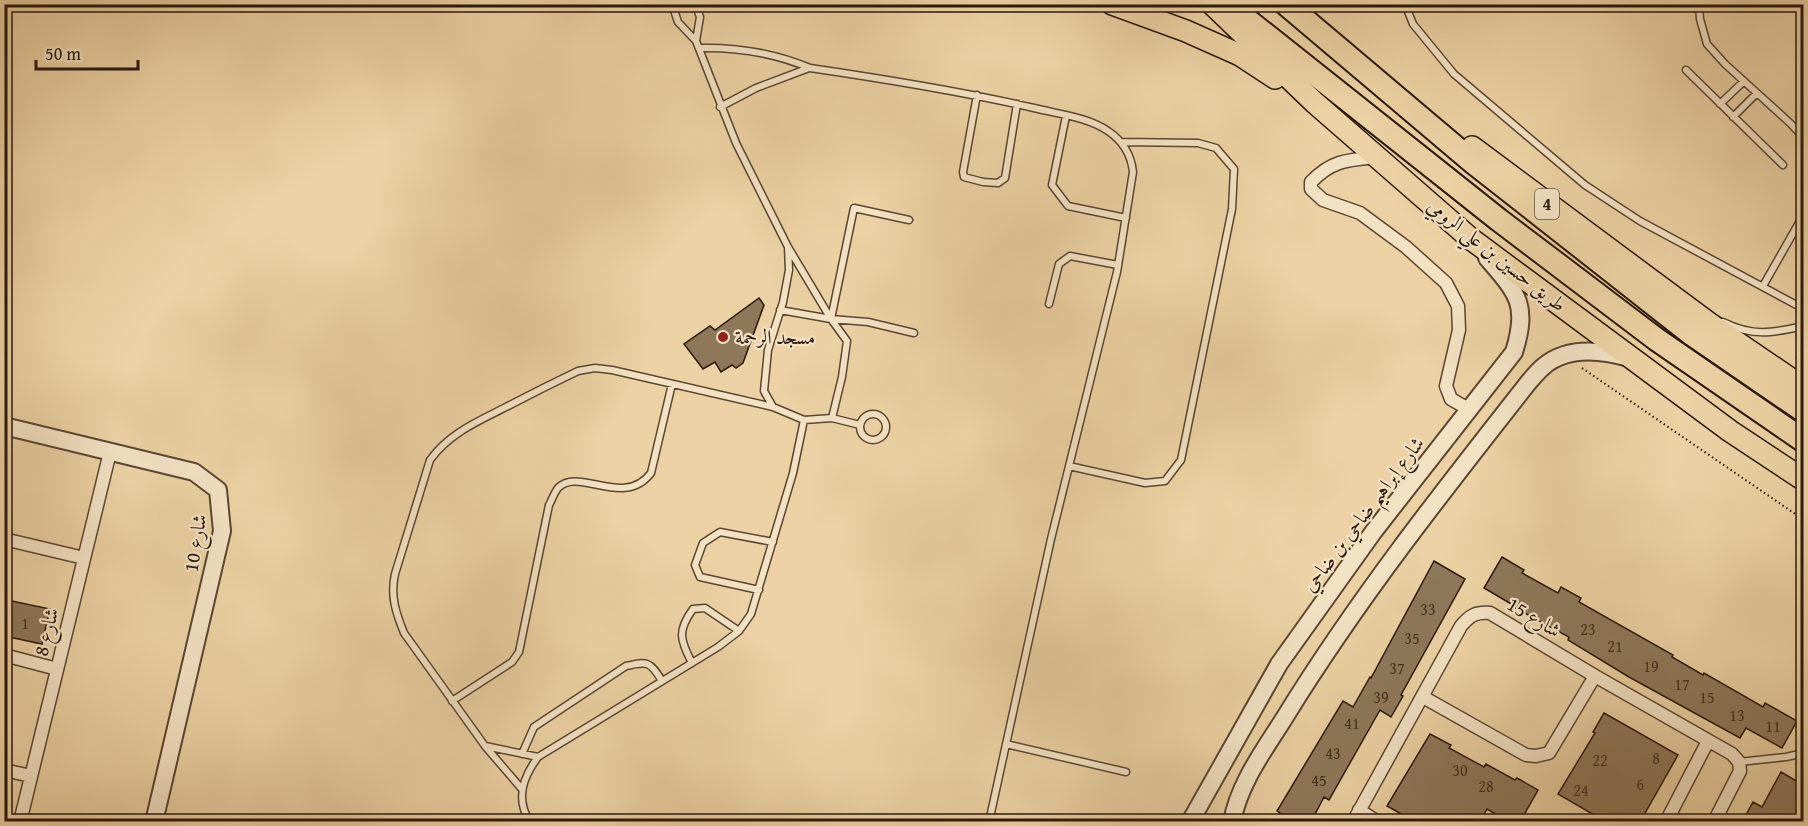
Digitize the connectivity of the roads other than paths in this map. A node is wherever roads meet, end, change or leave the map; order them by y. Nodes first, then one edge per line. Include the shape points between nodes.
1 (672, 4) edge
2 (695, 4) edge
3 (1112, 4) edge
4 (1212, 4) edge
5 (1286, 4) edge
6 (1303, 4) edge
7 (1405, 4) edge
8 (1699, 4) edge
9 (1231, 8) edge
10 (698, 45) junction
11 (810, 68) junction
12 (1686, 70) dead end
13 (1744, 81) junction
14 (1757, 93) junction
15 (977, 95) junction
16 (1315, 103) junction
17 (1017, 104) junction
18 (1720, 105) junction
19 (720, 107) junction
20 (1066, 116) junction
21 (1733, 117) junction
22 (1803, 138) edge
23 (1121, 142) junction
24 (1377, 157) junction
25 (1783, 165) dead end
26 (1803, 214) edge
27 (1126, 218) junction
28 (909, 220) dead end
29 (1471, 239) junction
30 (788, 247) junction
31 (1118, 265) junction
32 (1763, 286) junction
33 (1049, 304) dead end
34 (1684, 305) junction
35 (1803, 309) edge
36 (780, 310) junction
37 (831, 319) junction
38 (1803, 326) edge
39 (914, 333) dead end
40 (1803, 346) edge
41 (1633, 359) junction
42 (1803, 369) edge
43 (672, 384) junction
44 (1803, 388) edge
45 (773, 407) junction
46 (1470, 410) junction
47 (1803, 411) edge
48 (832, 418) junction
49 (804, 420) junction
50 (860, 425) junction
51 (4, 426) edge
52 (1491, 429) junction
53 (1803, 441) edge
54 (110, 452) junction
55 (1069, 466) junction
56 (1803, 480) edge
57 (4, 539) edge
58 (773, 542) junction
59 (84, 558) junction
60 (759, 590) junction
61 (739, 631) junction
62 (4, 655) edge
63 (692, 663) junction
64 (57, 669) junction
65 (1595, 676) junction
66 (662, 681) junction
67 (1423, 697) junction
68 (452, 701) junction
69 (1708, 741) junction
70 (1006, 744) junction
71 (485, 746) junction
72 (1803, 753) edge
73 (522, 754) junction
74 (538, 757) junction
75 (1739, 762) junction
76 (4, 770) edge
77 (1126, 772) dead end
78 (31, 776) junction
79 (521, 788) junction
80 (1359, 810) junction
81 (20, 822) edge
82 (154, 822) edge
83 (530, 822) edge
84 (989, 822) edge
85 (1190, 822) edge
86 (1232, 822) edge
87 (1353, 822) edge
88 (1378, 822) edge
89 (1666, 822) edge
90 (1714, 822) edge

1 - 10 lane via 678,22
2 - 10 lane via 700,17
3 - 16 highway via 1240,55
4 - 16 highway, طريق حسين بن علي الرومي
5 - 47 highway via 1474,163 1693,335
6 - 34 highway, 4 via 1480,154
7 - 32 lane via 1413,24 1454,75 1585,185 1640,221
8 - 13 lane via 1707,44
9 - 53 highway via 1508,227 1656,339
10 - 11 lane via 756,51
10 - 19 lane
11 - 15 lane
11 - 19 lane via 765,84
12 - 18 lane
13 - 14 lane
13 - 18 lane
14 - 21 lane
14 - 22 lane
15 - 17 lane
15 - 17 lane via 963,172 964,177 983,182 998,183 1005,178
16 - 24 highway, طريق حسين بن علي الرومي
17 - 20 lane
18 - 21 lane
19 - 30 lane
20 - 23 lane via 1107,130
20 - 27 lane via 1052,185 1068,206
21 - 25 lane
23 - 27 lane via 1132,159 1133,172
23 - 55 lane via 1198,143 1216,148 1234,169 1232,208 1181,460 1165,481 1145,483
24 - 29 highway, طريق حسين بن علي الرومي
24 - 46 street via 1342,160 1323,169 1311,182 1311,189 1323,200 1360,213 1446,283 1458,306 1459,330 1446,386 1451,399
26 - 32 lane
27 - 31 lane
28 - 37 lane via 854,208
29 - 41 highway, طريق حسين بن علي الرومي
29 - 46 street, شارع إبراهيم ضاحي بن ضاحي via 1514,289 1521,309 1514,352
30 - 36 lane via 789,270
30 - 37 lane
31 - 33 lane via 1070,256 1059,264
31 - 55 lane
32 - 35 lane
34 - 38 lane via 1738,328 1762,333
34 - 44 highway, 4
36 - 37 lane
36 - 45 lane via 764,378 764,391
37 - 39 lane via 868,322
37 - 48 lane via 847,341
40 - 42 lane
41 - 52 street via 1612,353 1562,355 1544,365
41 - 56 highway, طريق حسين بن علي الرومي
43 - 45 lane
43 - 68 lane via 651,473 646,479 627,488 575,481 558,488 549,505 519,652 512,662
43 - 68 lane via 612,370 578,371 470,425 439,447 430,460 392,587 404,633
45 - 49 lane
46 - 52 street via 1488,419
46 - 85 street, شارع إبراهيم ضاحي بن ضاحي via 1374,531 1279,664
48 - 49 lane
48 - 50 lane
49 - 58 lane via 794,472
50 - 50 lane via 866,438 873,440 880,438 886,425 883,419 870,414
51 - 54 street, شارع 10
52 - 86 street via 1391,561 1302,689 1251,772
54 - 59 street, شارع 8
54 - 82 street, شارع 10 via 194,472 218,490 221,505 222,531
55 - 70 lane
57 - 59 street
58 - 60 lane
58 - 60 lane via 720,532 703,543 695,565 700,577
59 - 64 street, شارع 8
60 - 61 lane via 752,614
61 - 63 lane
61 - 63 lane via 705,608 693,609 682,623 682,644
62 - 64 street
63 - 66 lane
64 - 78 street, شارع 8
65 - 67 street via 1549,753 1536,756 1526,755
65 - 67 street, شارع 15 via 1490,613 1480,612 1461,626
65 - 69 street, شارع 15
66 - 73 lane via 654,667 643,662 626,666 534,727
66 - 74 lane
67 - 80 street, شارع 15
68 - 71 lane
69 - 75 street, شارع 15
69 - 89 street
70 - 77 lane
70 - 84 lane
71 - 73 lane
71 - 79 lane
72 - 75 lane
73 - 74 lane
74 - 79 lane
75 - 90 street via 1740,771
76 - 78 street
78 - 81 street, شارع 8
79 - 83 lane via 522,804
80 - 87 street, شارع 15
80 - 88 street

